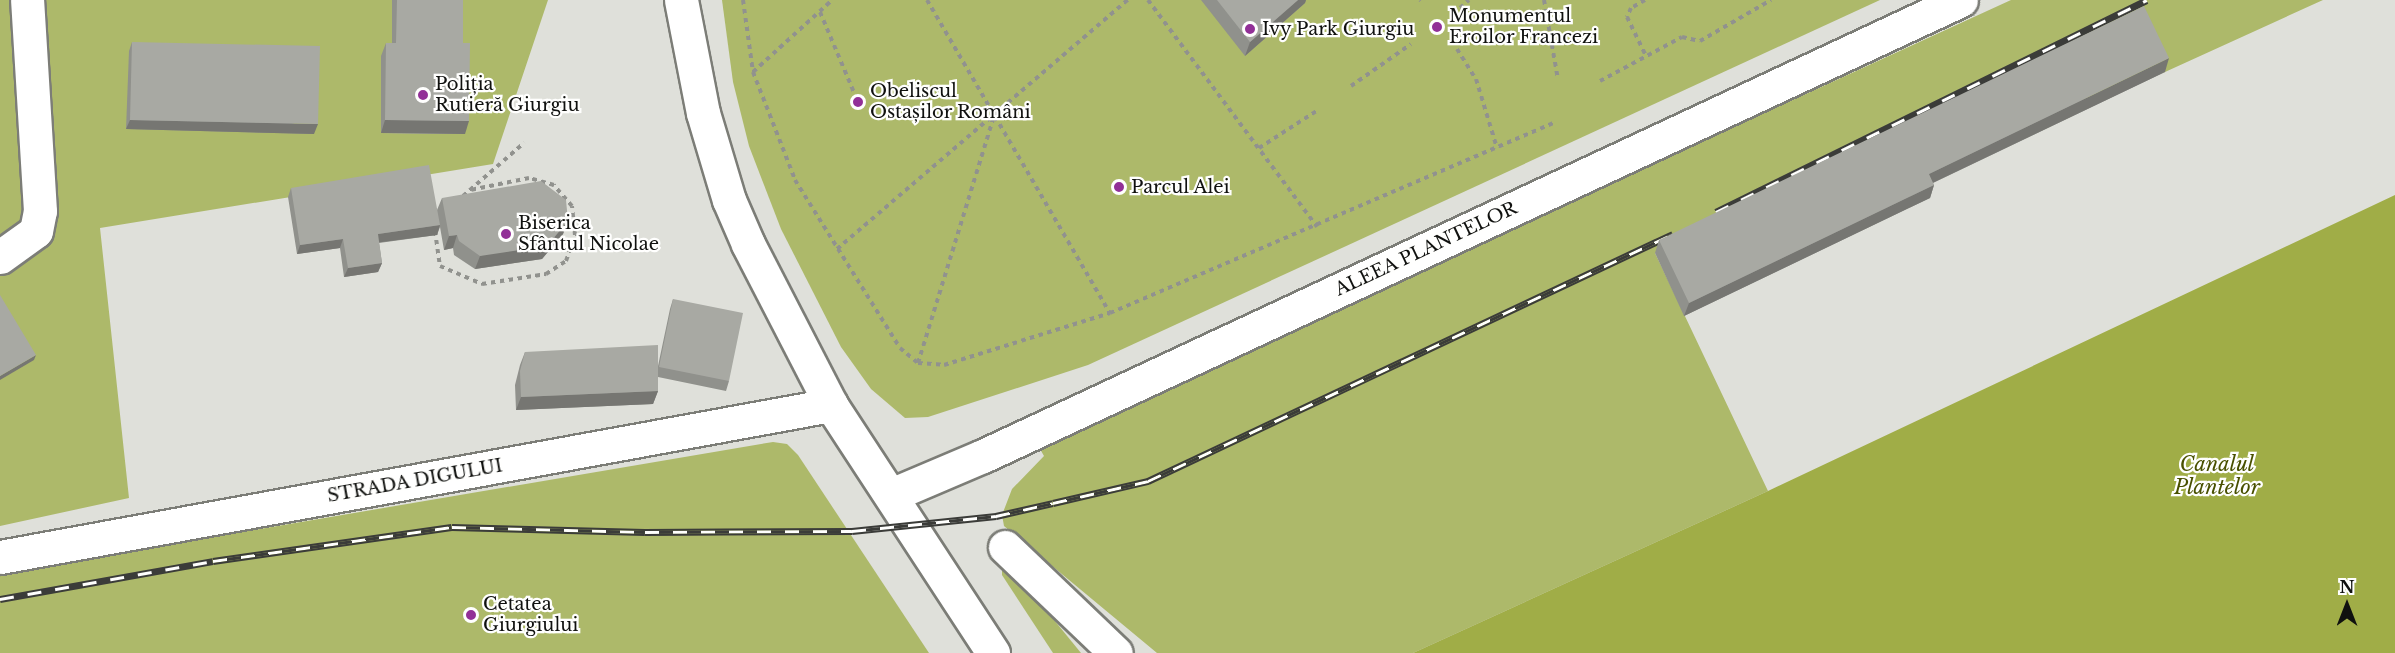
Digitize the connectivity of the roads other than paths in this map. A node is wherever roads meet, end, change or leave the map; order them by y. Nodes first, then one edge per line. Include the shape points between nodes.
1 (27, 0) edge
2 (681, 0) edge
3 (1961, 0) edge
4 (0, 257) edge
5 (831, 405) junction
6 (891, 495) junction
7 (1005, 547) dead end
8 (0, 557) edge
9 (993, 653) edge
10 (1116, 653) edge

1 - 4 main road via 40,211 36,231
2 - 5 main road via 703,113 729,200
3 - 6 main road, ALEEA PLANTELOR via 983,456
5 - 6 main road
5 - 8 main road, STRADA DIGULUI
6 - 9 main road
7 - 10 main road

